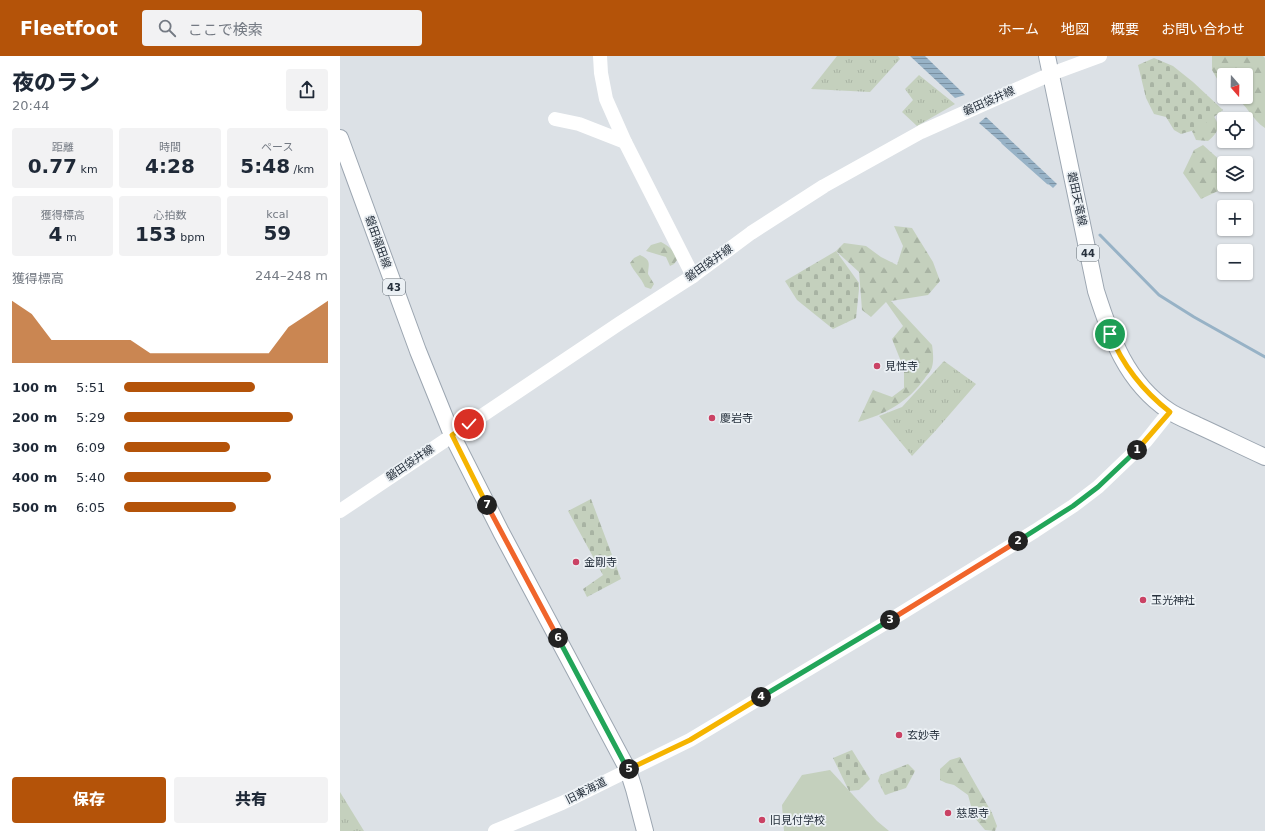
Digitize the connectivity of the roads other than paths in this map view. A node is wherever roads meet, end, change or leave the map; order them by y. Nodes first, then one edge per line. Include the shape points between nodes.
1 (600, 56) edge
2 (1047, 56) edge
3 (1100, 56) edge
4 (1051, 74) junction
5 (555, 119) dead end
6 (340, 138) edge
7 (625, 142) junction
8 (693, 276) junction
9 (1170, 412) junction
10 (452, 435) junction
11 (1265, 458) edge
12 (340, 511) edge
13 (628, 770) junction
14 (495, 831) edge
15 (645, 831) edge

1 - 7 street via 606,99
2 - 4 main road, 磐田天竜線
3 - 4 street, 磐田袋井線
4 - 8 street, 磐田袋井線 via 921,132 880,154 824,186 758,229
4 - 9 main road, 磐田天竜線 / 44 via 1096,292 1106,323 1115,347 1132,374 1155,400
5 - 7 street via 579,124
6 - 10 main road, 磐田福田線 / 43 via 418,351
7 - 8 street
8 - 10 street, 磐田袋井線
9 - 11 main road, 磐田天竜線 / 44
9 - 13 street, 旧東海道 via 1124,463 1073,506 877,628 696,736
10 - 12 street, 磐田袋井線
10 - 13 main road, 磐田福田線
13 - 14 street, 旧東海道 via 562,803
13 - 15 main road, 磐田福田線

